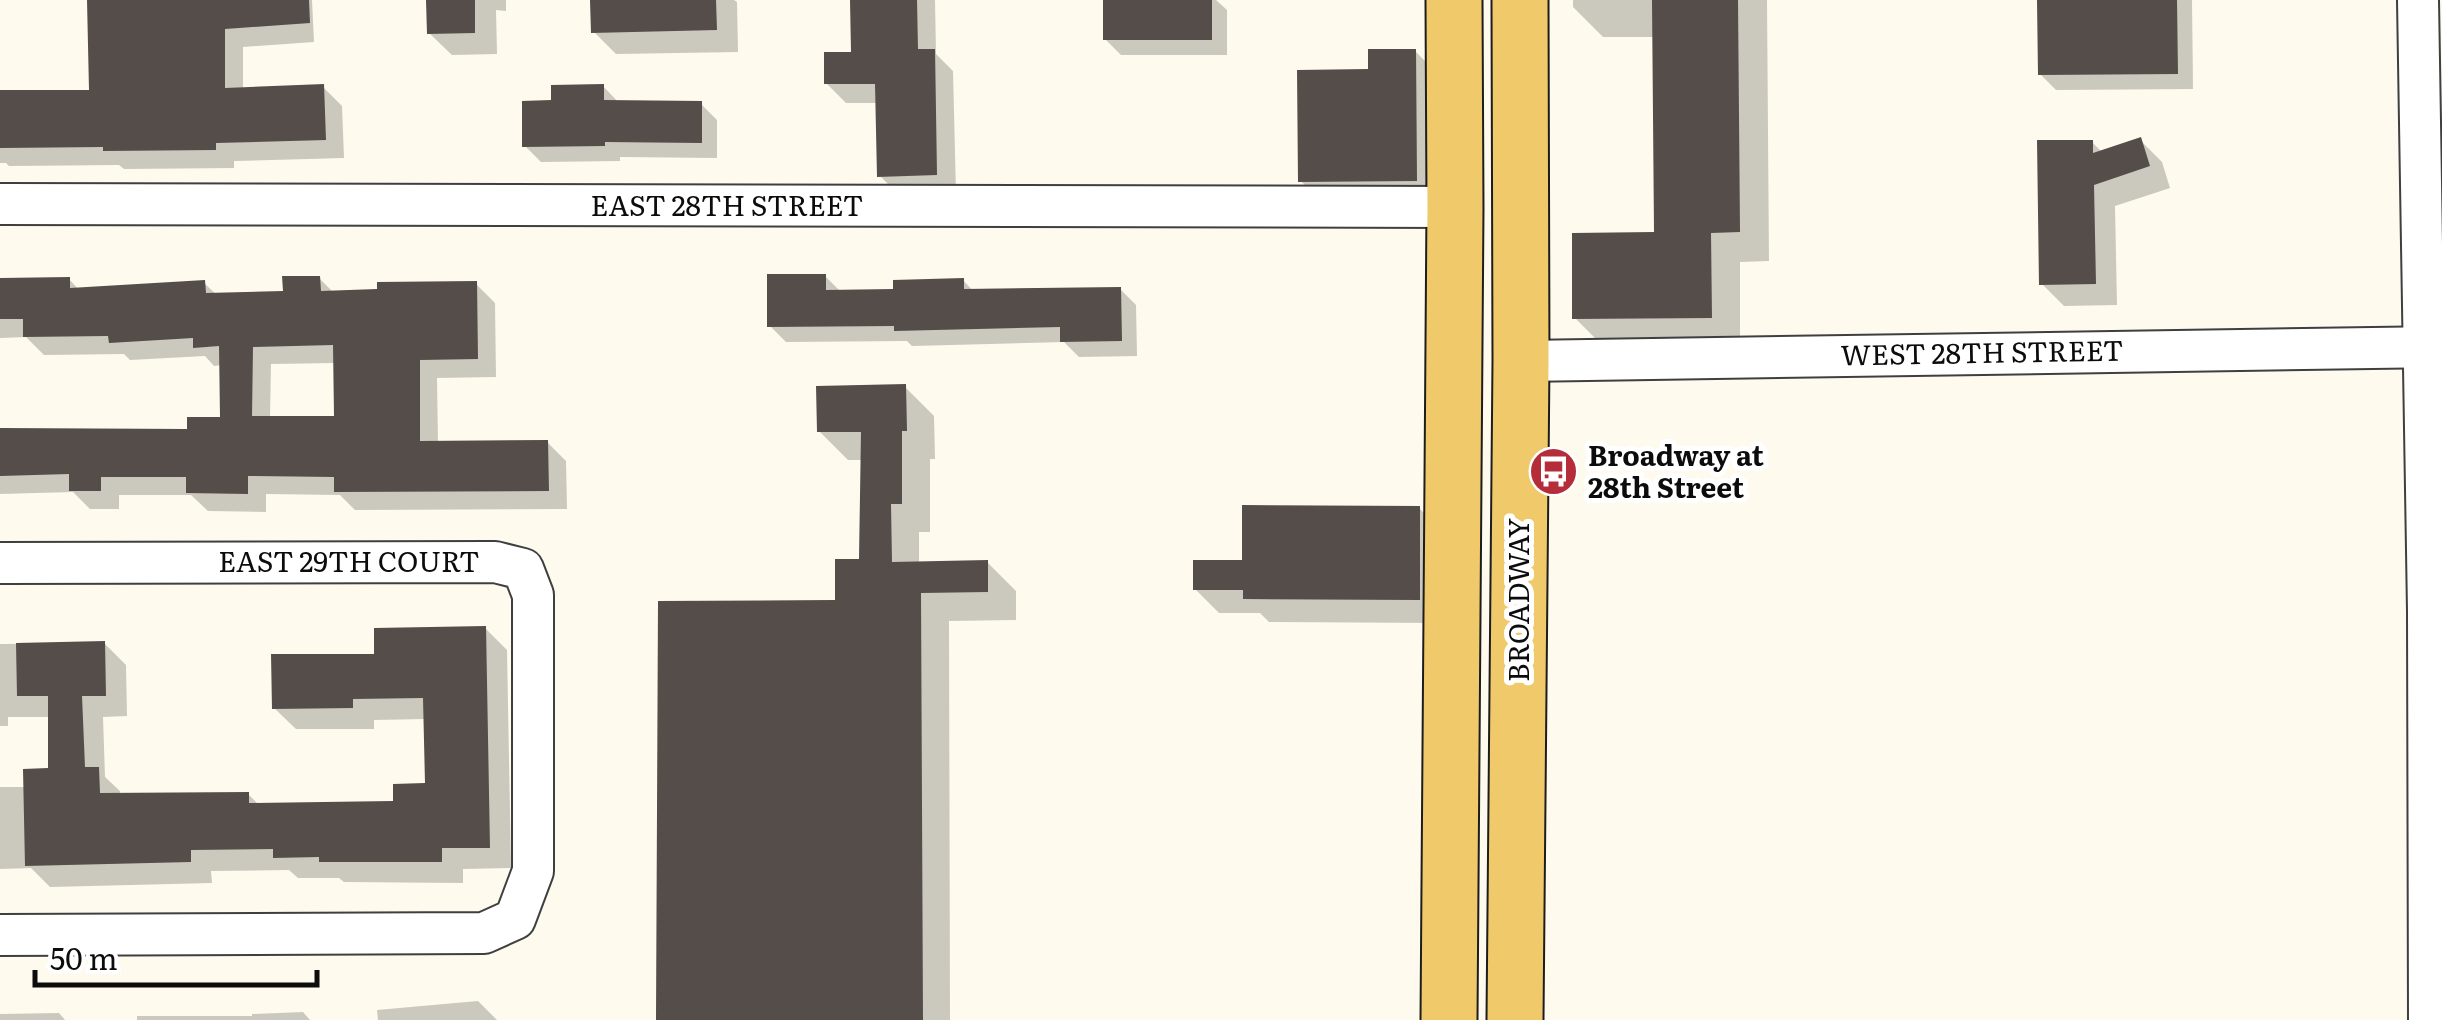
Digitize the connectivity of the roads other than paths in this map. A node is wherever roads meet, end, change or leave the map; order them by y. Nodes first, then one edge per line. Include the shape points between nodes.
1 (1454, 0) edge
2 (1520, 0) edge
3 (2418, 0) edge
4 (0, 204) edge
5 (1455, 207) junction
6 (2433, 347) edge
7 (1521, 361) junction
8 (0, 562) edge
9 (1519, 572) junction
10 (0, 935) edge
11 (1448, 1020) edge
12 (1515, 1020) edge
13 (2429, 1020) edge

1 - 5 main road
2 - 7 main road, BROADWAY
3 - 6 street
4 - 5 street, EAST 28TH STREET
5 - 9 main road via 1484,233 1494,256 1491,522
5 - 11 main road
6 - 7 street, WEST 28TH STREET
6 - 13 street
7 - 9 main road, BROADWAY
8 - 10 street, EAST 29TH COURT via 495,562 523,569 533,595 534,870 515,919 484,932
9 - 12 main road, BROADWAY

